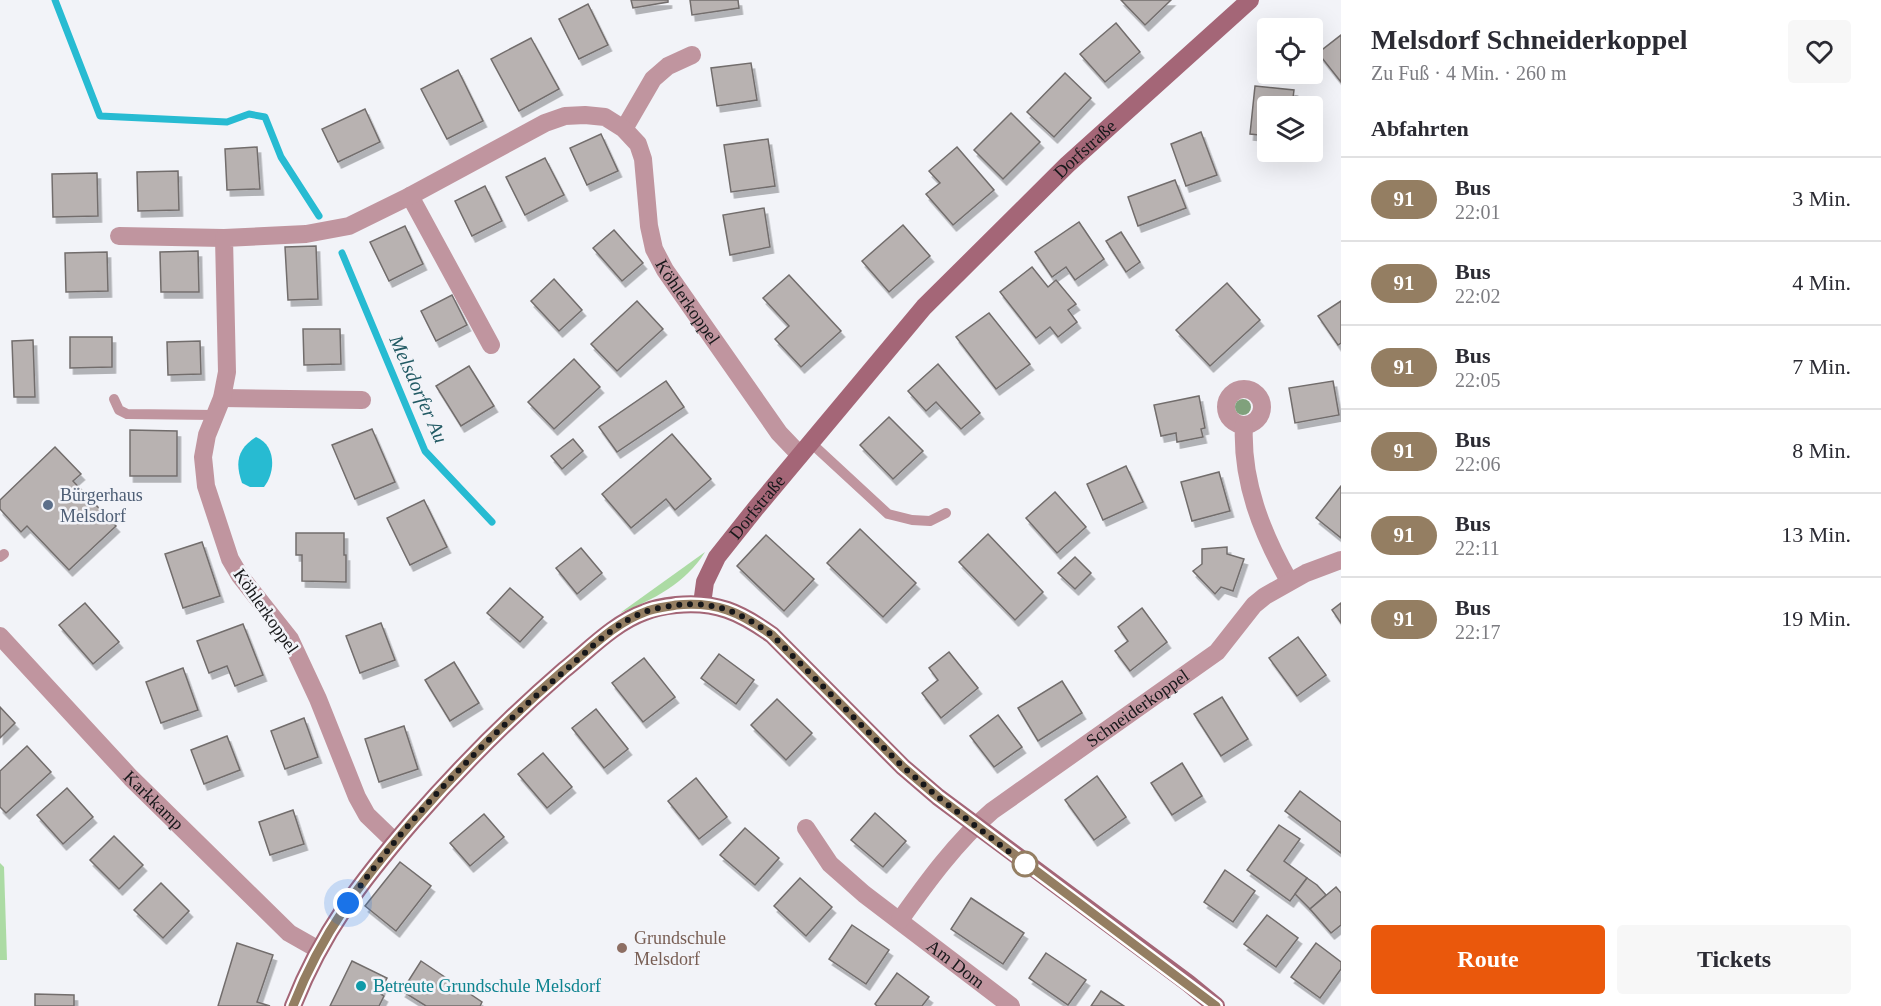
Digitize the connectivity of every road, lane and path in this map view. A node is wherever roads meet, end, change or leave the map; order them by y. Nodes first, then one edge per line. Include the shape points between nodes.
1 (1250, 0) edge
2 (692, 55) dead end
3 (624, 129) junction
4 (410, 196) junction
5 (119, 236) dead end
6 (224, 238) junction
7 (491, 345) dead end
8 (114, 399) dead end
9 (362, 400) dead end
10 (218, 406) junction
11 (1244, 425) dead end
12 (805, 449) junction
13 (946, 513) dead end
14 (1341, 560) edge
15 (1289, 581) junction
16 (702, 604) junction
17 (0, 636) edge
18 (974, 826) junction
19 (806, 828) dead end
20 (395, 842) junction
21 (900, 920) junction
22 (318, 950) junction
23 (293, 1006) edge
24 (1011, 1006) edge
25 (1216, 1006) edge

1 - 12 street, Dorfstraße via 1068,165 924,307
2 - 3 street via 668,66 653,79
3 - 4 street, Köhlerkoppel via 605,117 565,116
3 - 12 street, Köhlerkoppel via 638,144 643,159 649,226 654,249 665,270 779,433
4 - 6 street, Köhlerkoppel via 349,226 332,230
4 - 7 street
5 - 6 street, Köhlerkoppel
6 - 10 street, Köhlerkoppel via 227,372
8 - 10 lane via 119,410 127,414
9 - 10 street
10 - 20 street, Köhlerkoppel via 203,457 207,486 230,559 290,639 357,797 367,815
11 - 15 street via 1246,472 1254,507
12 - 13 lane via 888,514 930,521
12 - 16 street, Dorfstraße via 717,557 705,582
14 - 15 street, Schneiderkoppel
15 - 18 street, Schneiderkoppel via 1254,605 1212,657
16 - 18 street via 724,607 772,635 903,767
16 - 20 street via 644,612 601,639 511,717
17 - 22 street, Karkkamp via 156,803 289,933
18 - 21 street
18 - 25 street
19 - 21 street, Am Dom via 831,864
20 - 22 street via 361,884
21 - 24 street, Am Dom
22 - 23 street

